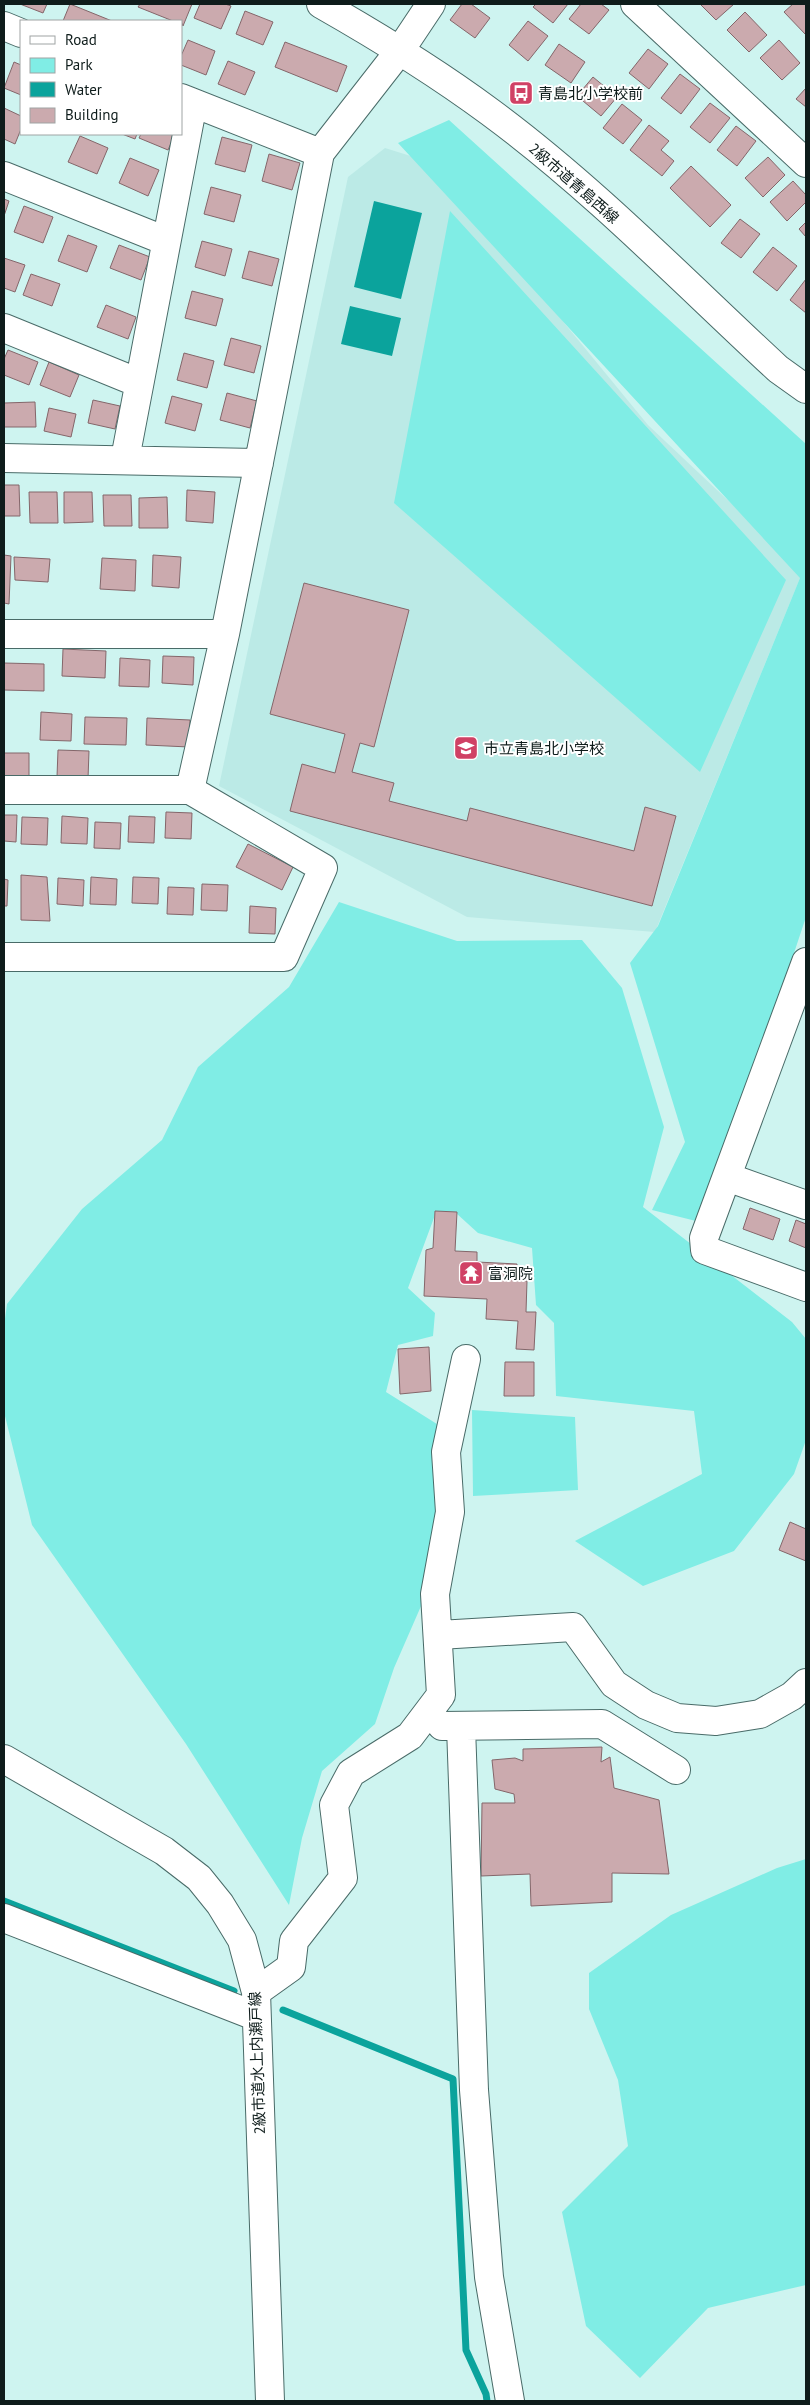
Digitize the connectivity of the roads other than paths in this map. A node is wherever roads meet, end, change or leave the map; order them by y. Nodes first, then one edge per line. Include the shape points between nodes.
1 (321, 4) edge
2 (431, 4) edge
3 (635, 4) edge
4 (4, 26) edge
5 (20, 33) edge
6 (401, 49) junction
7 (187, 100) edge
8 (182, 134) edge
9 (182, 135) edge
10 (320, 153) junction
11 (806, 163) edge
12 (4, 176) edge
13 (166, 242) junction
14 (4, 328) edge
15 (140, 383) junction
16 (806, 389) edge
17 (4, 458) edge
18 (125, 459) junction
19 (259, 463) junction
20 (4, 634) edge
21 (225, 634) junction
22 (4, 790) edge
23 (190, 790) junction
24 (4, 957) edge
25 (806, 962) edge
26 (727, 1177) junction
27 (806, 1205) edge
28 (806, 1287) edge
29 (466, 1359) dead end
30 (439, 1635) junction
31 (806, 1683) edge
32 (418, 1725) junction
33 (461, 1727) junction
34 (4, 1759) edge
35 (676, 1770) dead end
36 (4, 1918) edge
37 (256, 2004) junction
38 (270, 2401) edge
39 (510, 2401) edge

1 - 6 street, 2級市道青島西線
2 - 6 street
3 - 11 street
4 - 5 street
6 - 10 street
6 - 16 street, 2級市道青島西線 via 491,112 593,196 778,369
7 - 8 street
7 - 10 street
9 - 13 street
10 - 19 street
12 - 13 street
13 - 15 street
14 - 15 street
15 - 18 street
17 - 18 street
18 - 19 street
19 - 21 street
20 - 21 street
21 - 23 street
22 - 23 street
23 - 24 street via 323,868 284,957
25 - 26 street
26 - 27 street
26 - 28 street via 704,1238 705,1250
29 - 30 street via 446,1452 450,1512 435,1594
30 - 31 street via 573,1627 614,1684 646,1705 677,1718 716,1722 760,1714 792,1696
30 - 32 street via 441,1695
32 - 33 street
32 - 37 street via 410,1736 351,1774 334,1805 343,1878 294,1941 291,1967
33 - 35 street via 602,1724
33 - 39 street via 474,2090 488,2277
34 - 37 street, 2級市道水上内瀬戸線 via 164,1851 198,1878 220,1904 242,1940
36 - 37 street
37 - 38 street, 2級市道水上内瀬戸線

